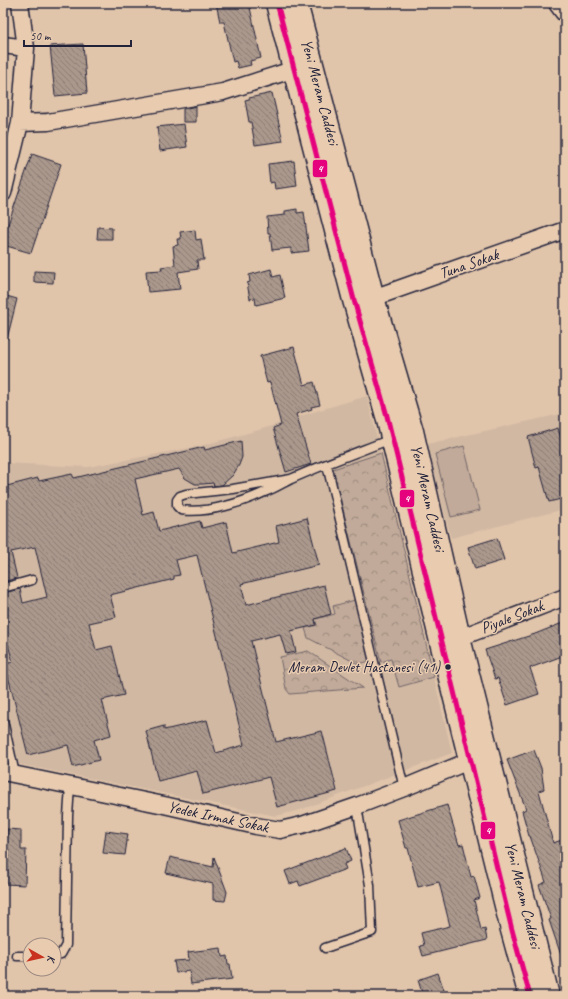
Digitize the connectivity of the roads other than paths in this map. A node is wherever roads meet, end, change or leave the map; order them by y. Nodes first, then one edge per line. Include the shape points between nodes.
1 (20, 3) edge
2 (277, 3) edge
3 (296, 3) edge
4 (559, 3) edge
5 (565, 11) edge
6 (3, 45) edge
7 (26, 48) junction
8 (295, 69) junction
9 (20, 123) junction
10 (3, 193) edge
11 (565, 230) edge
12 (373, 298) junction
13 (402, 435) junction
14 (327, 465) junction
15 (291, 479) junction
16 (32, 580) dead end
17 (3, 588) edge
18 (565, 597) edge
19 (459, 638) junction
20 (3, 720) edge
21 (471, 760) junction
22 (9, 773) edge
23 (70, 786) junction
24 (404, 788) junction
25 (357, 806) junction
26 (325, 948) dead end
27 (62, 952) edge
28 (17, 956) dead end
29 (22, 956) edge
30 (530, 996) edge
31 (548, 996) edge

1 - 7 street
2 - 8 main road, Yeni Meram Caddesi
3 - 12 main road, Yeni Meram Caddesi
4 - 5 street
6 - 7 street
7 - 9 street
8 - 9 street via 223,92 48,122
8 - 13 main road, Yeni Meram Caddesi via 354,300 387,416
9 - 10 street
11 - 12 street, Tuna Sokak
12 - 13 main road, Yeni Meram Caddesi
13 - 14 lane
13 - 19 main road, Yeni Meram Caddesi
13 - 21 main road, Yeni Meram Caddesi via 440,638
14 - 15 lane
14 - 24 lane
15 - 15 lane via 186,494 176,500 177,506 187,511 228,505 253,497
16 - 17 lane
18 - 19 street, Piyale Sokak
19 - 31 main road, Yeni Meram Caddesi
20 - 22 lane
21 - 24 street, Yedek Irmak Sokak
21 - 30 main road, Yeni Meram Caddesi
22 - 23 street, Yedek Irmak Sokak
23 - 25 street, Yedek Irmak Sokak via 280,830
23 - 27 lane via 66,945
24 - 25 street, Yedek Irmak Sokak
25 - 26 lane via 370,885 372,932
28 - 29 lane

